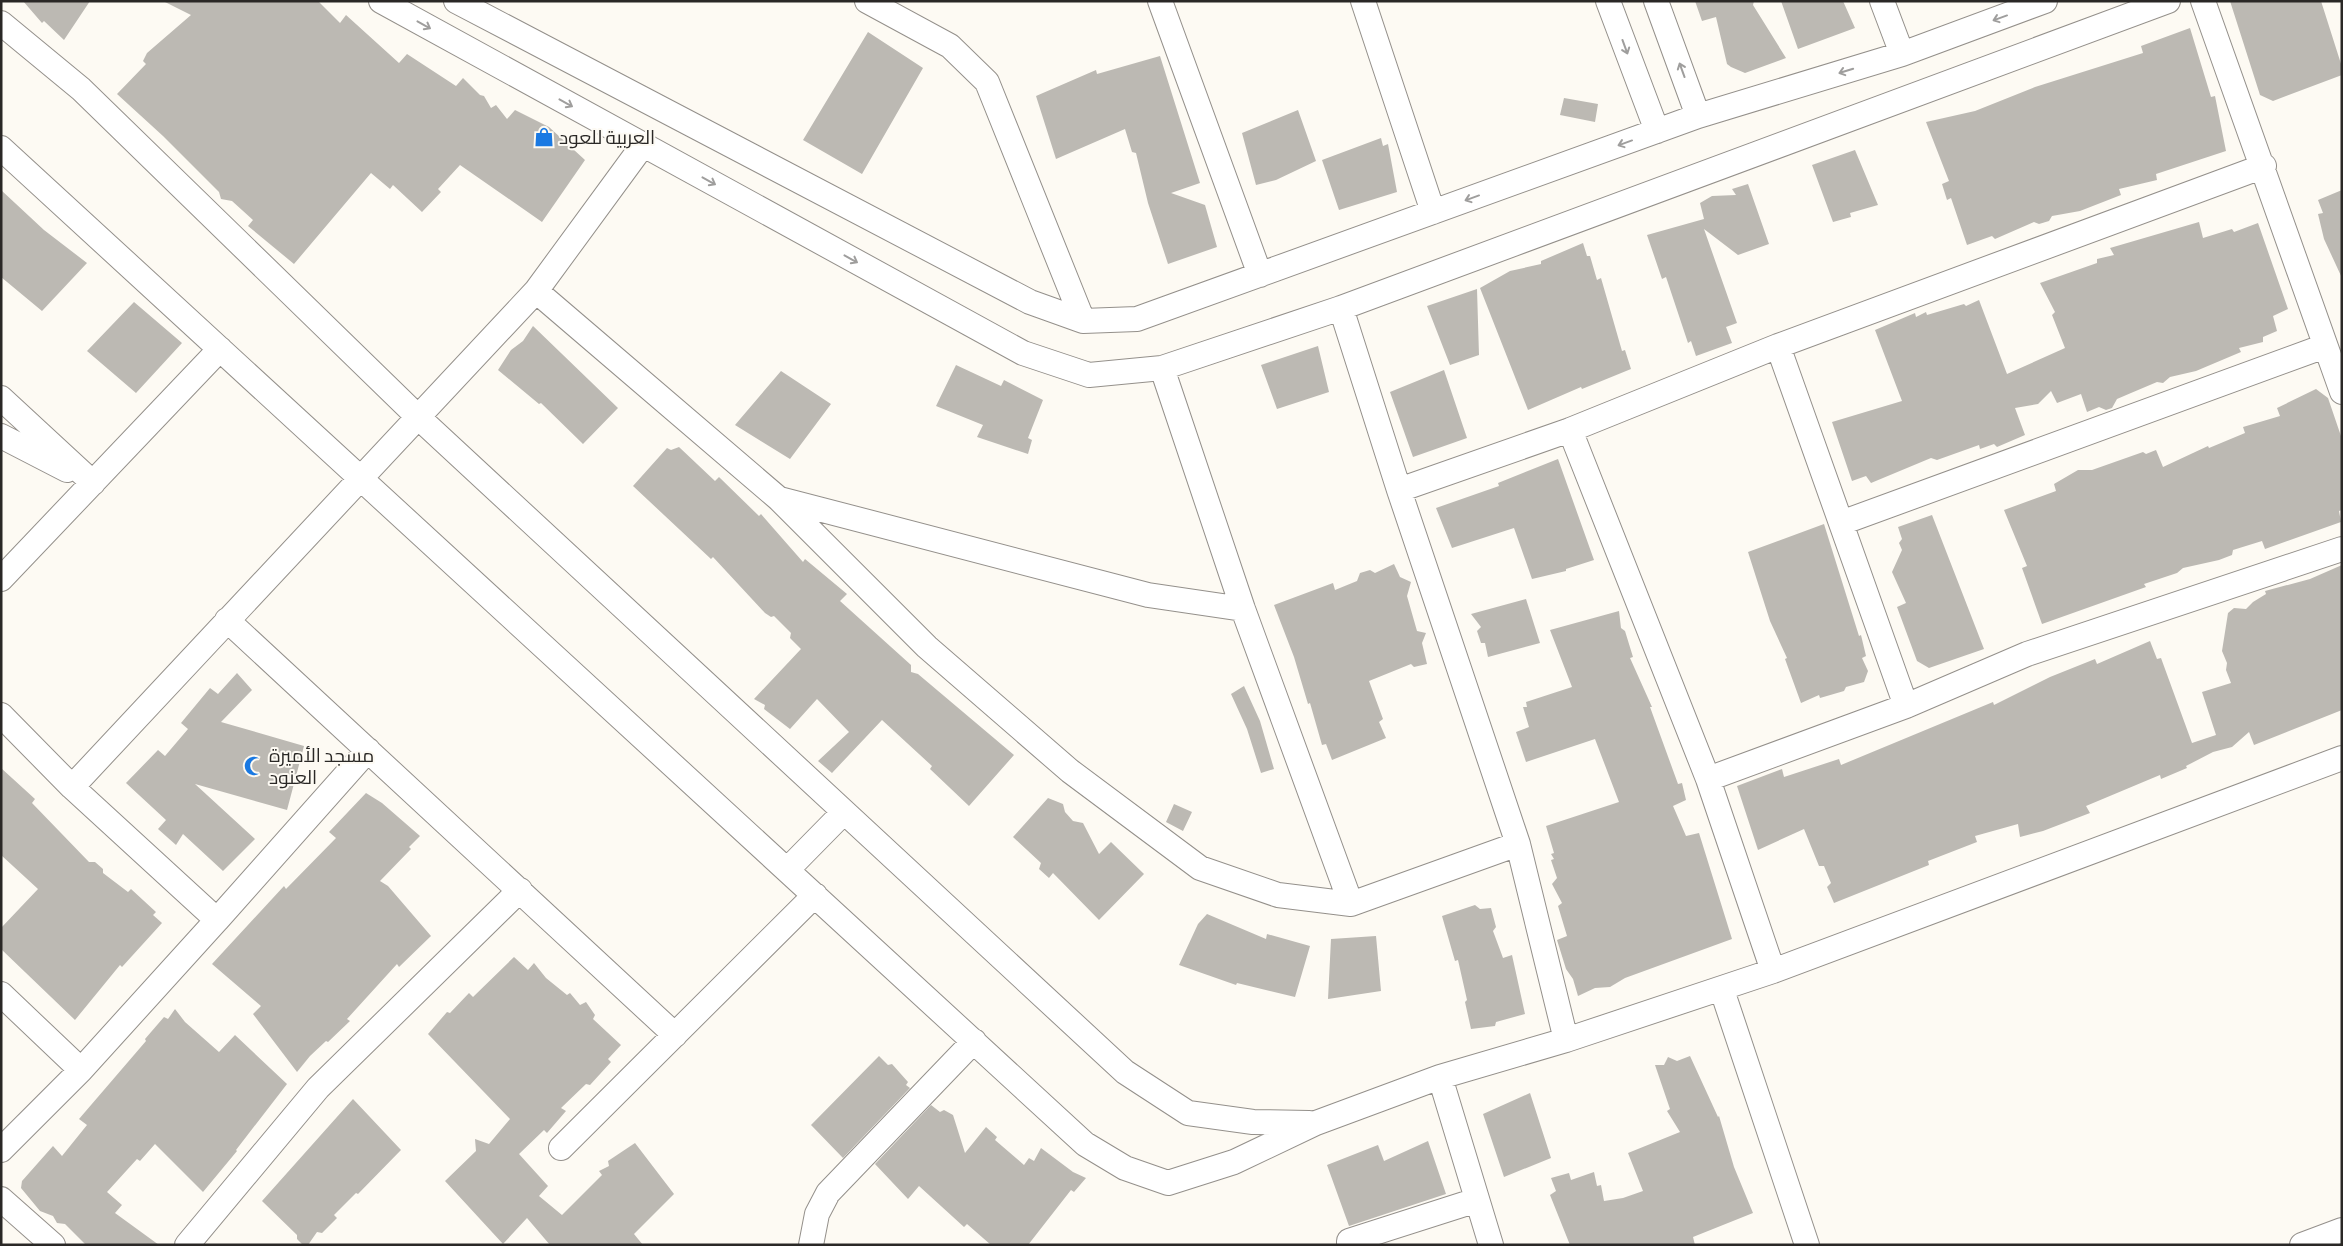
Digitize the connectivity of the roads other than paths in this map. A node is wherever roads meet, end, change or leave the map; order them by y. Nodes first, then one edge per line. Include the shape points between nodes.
1 (381, 1) edge
2 (456, 1) edge
3 (868, 1) edge
4 (1160, 1) edge
5 (1363, 1) edge
6 (1608, 1) edge
7 (1656, 1) edge
8 (1882, 1) edge
9 (2045, 1) edge
10 (2168, 1) edge
11 (2204, 1) edge
12 (1, 23) edge
13 (1902, 54) junction
14 (1698, 116) junction
15 (1657, 131) junction
16 (643, 145) junction
17 (1, 148) edge
18 (2264, 166) junction
19 (1433, 212) junction
20 (1260, 275) junction
21 (536, 291) junction
22 (1341, 308) junction
23 (1083, 321) junction
24 (1778, 346) junction
25 (2325, 346) junction
26 (220, 349) junction
27 (1162, 368) junction
28 (2342, 392) edge
29 (1, 398) edge
30 (418, 417) junction
31 (1570, 430) junction
32 (1, 436) edge
33 (361, 478) junction
34 (93, 483) junction
35 (1399, 490) junction
36 (779, 499) junction
37 (1841, 523) junction
38 (2342, 548) edge
39 (1, 579) edge
40 (1243, 609) junction
41 (228, 620) junction
42 (1906, 706) junction
43 (1, 715) edge
44 (368, 750) junction
45 (2342, 758) edge
46 (1708, 779) junction
47 (72, 787) junction
48 (844, 812) junction
49 (1518, 844) junction
50 (787, 870) junction
51 (520, 890) junction
52 (815, 895) junction
53 (1351, 904) junction
54 (217, 920) junction
55 (1773, 971) junction
56 (1722, 990) junction
57 (1, 994) edge
58 (675, 1035) junction
59 (1566, 1040) junction
60 (974, 1041) junction
61 (81, 1070) junction
62 (1440, 1077) junction
63 (1316, 1123) junction
64 (561, 1148) dead end
65 (1, 1150) edge
66 (1, 1199) edge
67 (1477, 1200) junction
68 (2342, 1230) edge
69 (53, 1245) edge
70 (187, 1245) edge
71 (811, 1245) edge
72 (1349, 1245) edge
73 (1491, 1245) edge
74 (1807, 1245) edge
75 (2302, 1245) edge

1 -> 16 street
2 - 23 street via 1030,302
3 - 23 street via 950,46 987,82
4 - 20 street
5 - 19 street
6 -> 15 street
14 -> 7 street
8 - 13 street
9 -> 13 street
10 - 22 street
11 - 18 street
12 - 30 street via 82,89
13 -> 14 street
14 - 15 street
15 -> 19 street
16 - 21 street
16 -> 27 street via 1023,353 1089,375
17 - 26 street
18 - 24 street
18 - 25 street
19 - 20 street
20 - 23 street via 1137,319
21 - 30 street
21 - 36 street
22 - 27 street
22 - 35 street
24 - 31 street
24 - 37 street
25 - 28 street
25 - 37 street
26 - 33 street
26 - 34 street
27 - 40 street
29 - 34 street
30 - 33 street
30 - 48 street
31 - 35 street
31 - 46 street
32 - 34 street
33 - 41 street
33 - 50 street
34 - 39 street
35 - 49 street
36 - 40 street via 1148,595
36 - 53 street via 927,647 1070,771 1200,868 1278,896
37 - 42 street
38 - 42 street via 2027,654
40 - 53 street
41 - 44 street
41 - 47 street
42 - 46 street
43 - 47 street
44 - 51 street
44 - 54 street
45 - 55 street
46 - 55 street
47 - 54 street
48 - 50 street
48 - 63 street via 1125,1072 1188,1113 1253,1122
49 - 53 street
49 - 59 street
50 - 52 street
51 - 58 street
51 - 70 street via 318,1088
52 - 58 street
52 - 60 street
54 - 61 street
55 - 56 street
56 - 59 street
56 - 74 street
57 - 61 street
58 - 64 street
59 - 62 street
60 - 63 street via 1086,1144 1125,1168 1168,1183 1234,1162
60 - 71 street via 828,1193 817,1214
61 - 65 street
62 - 63 street
62 - 67 street
66 - 69 street
67 - 72 street via 1349,1241
67 - 73 street
68 - 75 street

